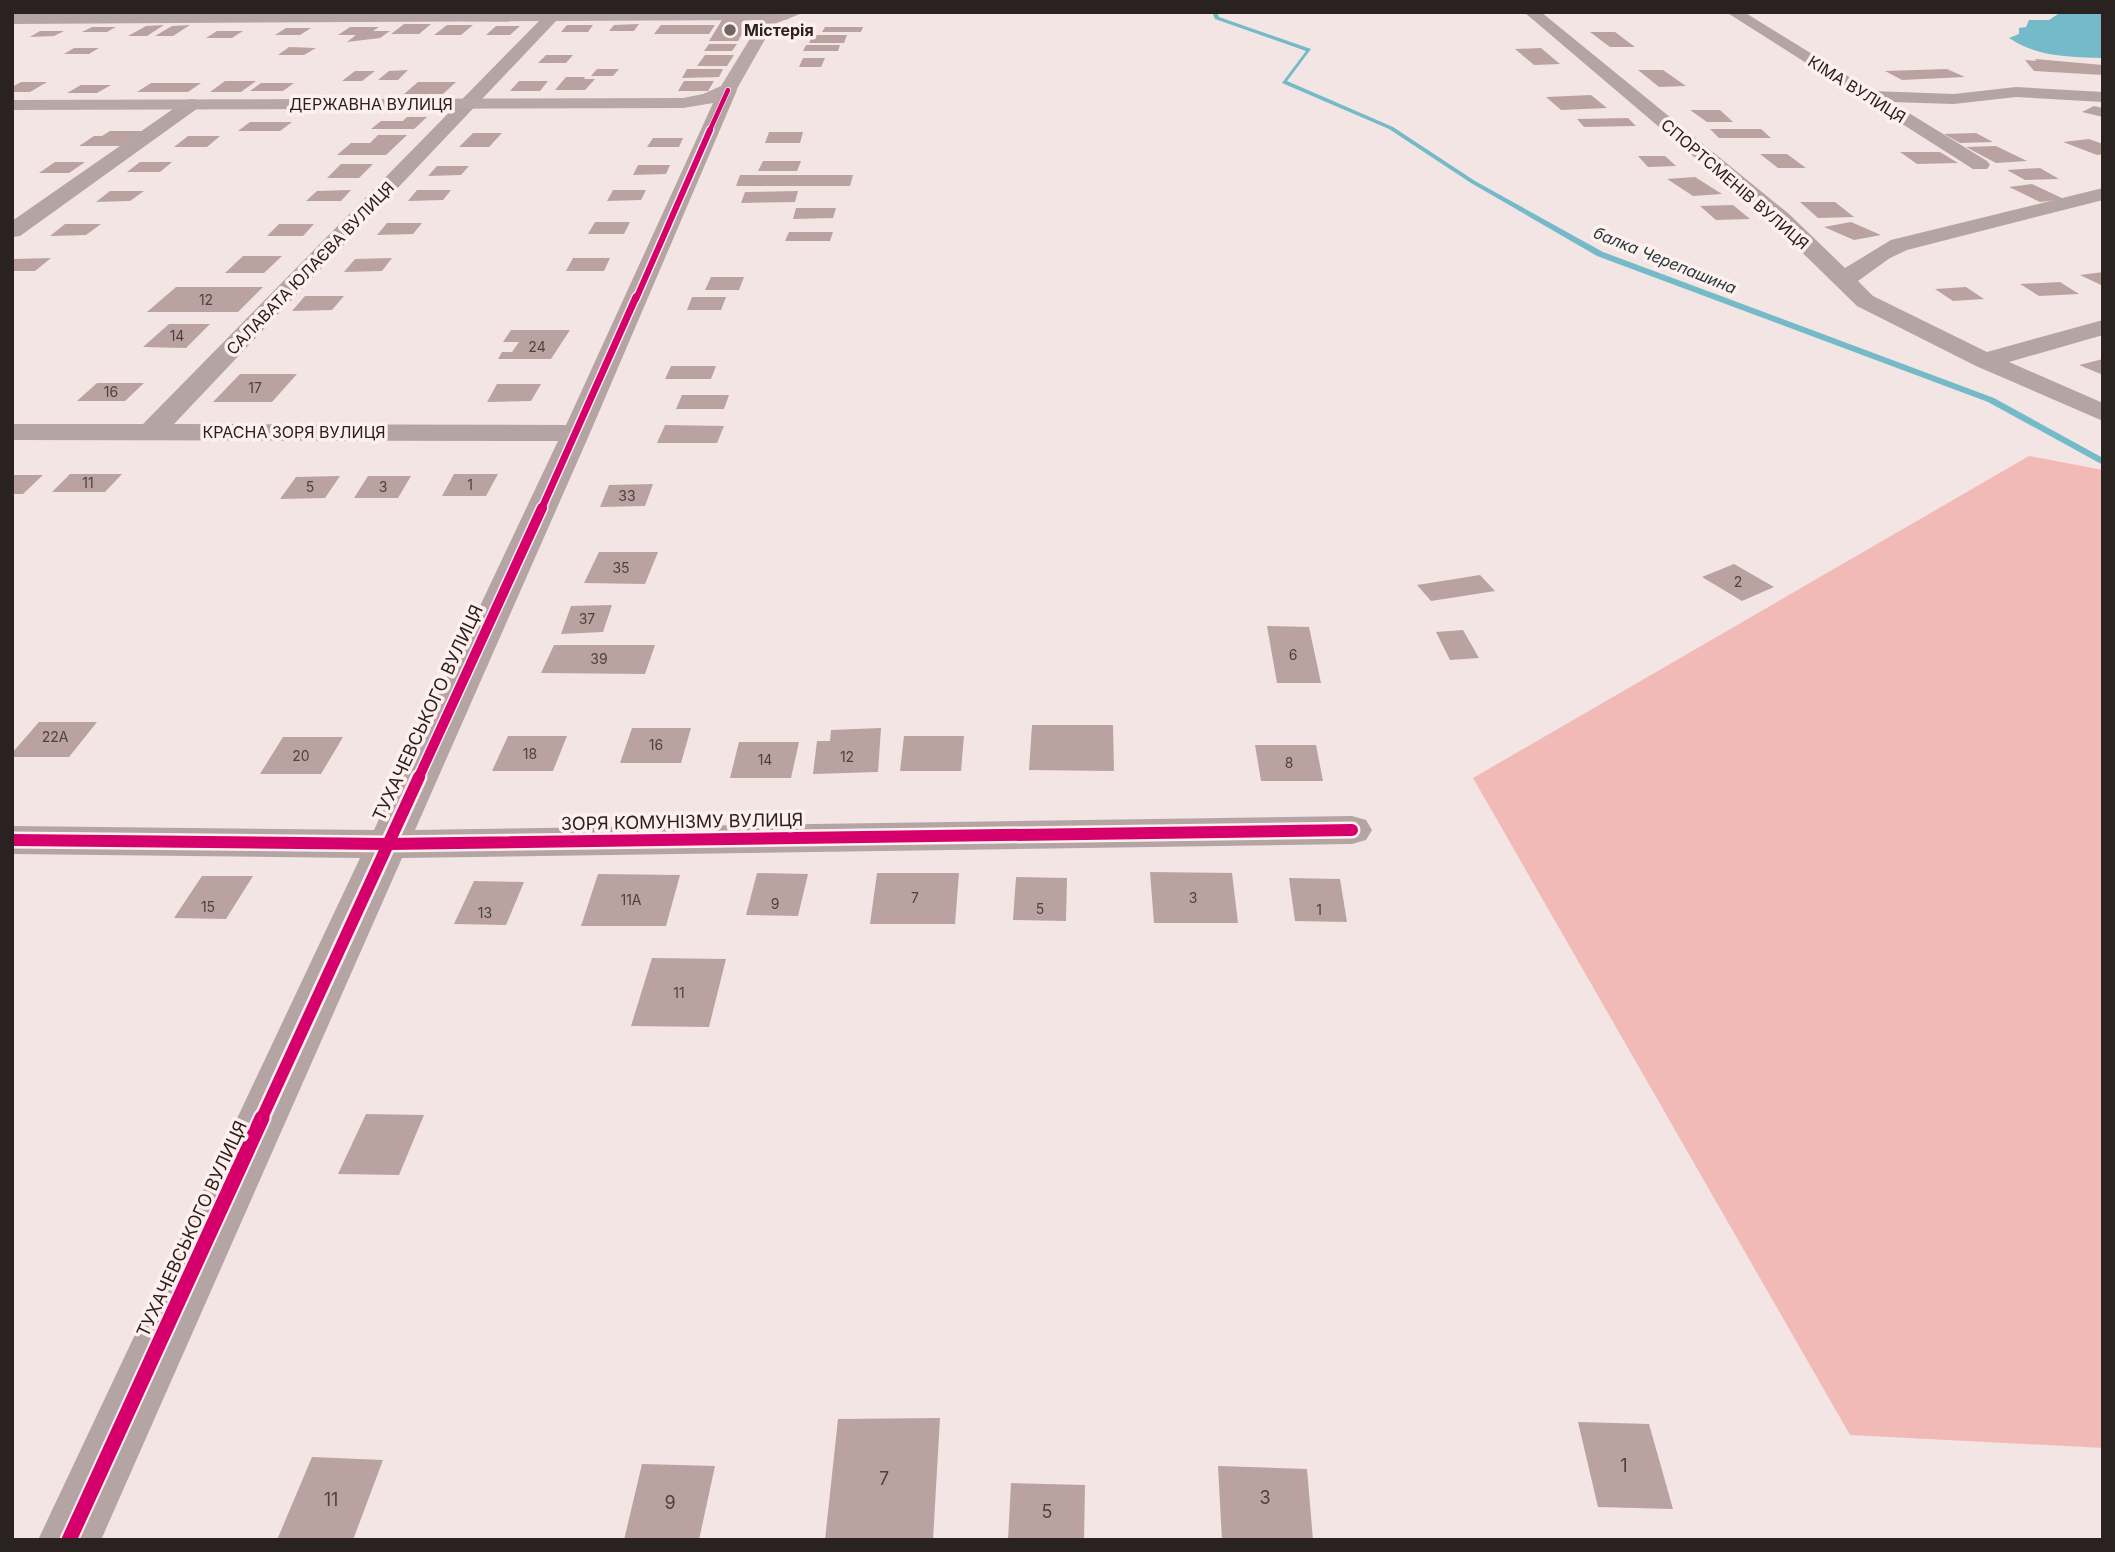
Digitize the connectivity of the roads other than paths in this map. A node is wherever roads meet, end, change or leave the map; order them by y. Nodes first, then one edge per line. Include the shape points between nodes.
1 (1531, 12) edge
2 (1733, 12) edge
3 (791, 14) edge
4 (554, 15) edge
5 (50, 16) edge
6 (12, 19) edge
7 (12, 34) edge
8 (728, 90) junction
9 (1868, 95) junction
10 (2103, 97) edge
11 (192, 104) junction
12 (470, 104) junction
13 (12, 105) edge
14 (1980, 165) dead end
15 (2103, 194) edge
16 (12, 231) edge
17 (1843, 280) junction
18 (2103, 327) edge
19 (1985, 361) junction
20 (2103, 413) edge
21 (12, 432) edge
22 (151, 432) junction
23 (576, 433) junction
24 (1352, 830) dead end
25 (12, 840) edge
26 (388, 844) junction
27 (69, 1540) edge

1 - 17 street, СПОРТСМЕНІВ ВУЛИЦЯ via 1781,219
2 - 9 street, КІМА ВУЛИЦЯ
3 - 4 street
3 - 8 main road, ТУХАЧЕВСЬКОГО ВУЛИЦЯ via 765,27
4 - 5 street
4 - 12 street, САЛАВАТА ЮЛАЄВА ВУЛИЦЯ
5 - 6 street
5 - 7 street
8 - 12 main road, ДЕРЖАВНА ВУЛИЦЯ via 682,103
8 - 23 street, ТУХАЧЕВСЬКОГО ВУЛИЦЯ
9 - 10 street via 1954,99 2015,92
9 - 14 street, КІМА ВУЛИЦЯ
11 - 12 main road, ДЕРЖАВНА ВУЛИЦЯ
11 - 13 main road, ДЕРЖАВНА ВУЛИЦЯ
11 - 16 street
12 - 22 street, САЛАВАТА ЮЛАЄВА ВУЛИЦЯ
15 - 17 street via 1899,245
17 - 19 street, СПОРТСМЕНІВ ВУЛИЦЯ via 1865,301
18 - 19 street
19 - 20 street, СПОРТСМЕНІВ ВУЛИЦЯ
21 - 22 street, КРАСНА ЗОРЯ ВУЛИЦЯ
22 - 23 street, КРАСНА ЗОРЯ ВУЛИЦЯ
23 - 26 street, ТУХАЧЕВСЬКОГО ВУЛИЦЯ
24 - 26 street, ЗОРЯ КОМУНІЗМУ ВУЛИЦЯ
25 - 26 street, ЗОРЯ КОМУНІЗМУ ВУЛИЦЯ
26 - 27 street, ТУХАЧЕВСЬКОГО ВУЛИЦЯ

